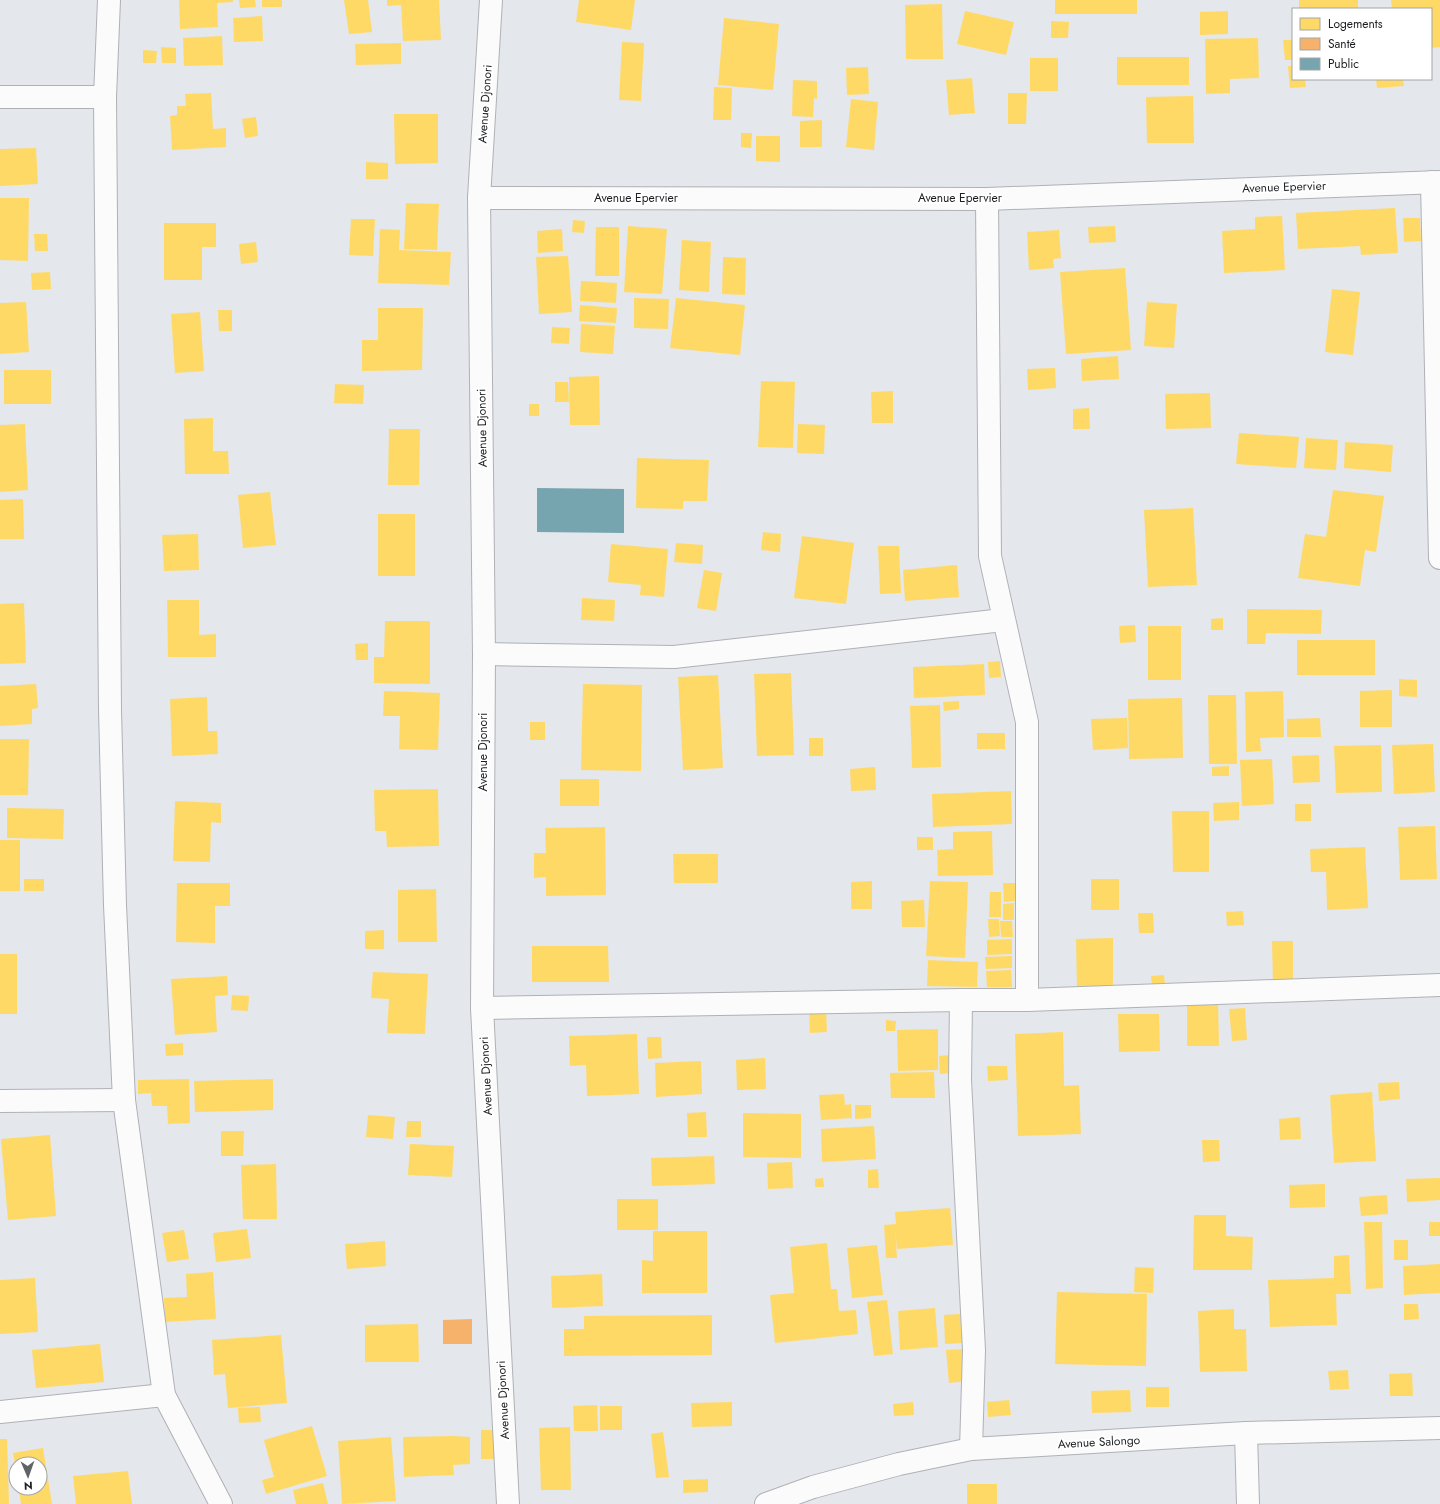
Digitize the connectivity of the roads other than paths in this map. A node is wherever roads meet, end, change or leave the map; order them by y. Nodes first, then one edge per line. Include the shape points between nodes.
1 (108, 0) edge
2 (491, 0) edge
3 (105, 97) junction
4 (0, 98) edge
5 (1436, 182) edge
6 (479, 198) junction
7 (987, 199) junction
8 (1440, 558) edge
9 (1003, 620) junction
10 (484, 654) junction
11 (1440, 985) edge
12 (961, 1000) junction
13 (1027, 1000) junction
14 (482, 1008) junction
15 (124, 1100) junction
16 (0, 1101) edge
17 (164, 1395) junction
18 (0, 1412) edge
19 (1440, 1428) edge
20 (1246, 1433) junction
21 (971, 1449) junction
22 (222, 1504) edge
23 (508, 1504) edge
24 (766, 1504) edge
25 (1248, 1504) edge

1 - 3 street
2 - 6 street, Avenue Djonori
3 - 4 street
3 - 15 street via 110,710
5 - 7 street, Avenue Epervier
5 - 8 street
6 - 7 street, Avenue Epervier
6 - 10 street, Avenue Djonori
7 - 9 street via 990,556
9 - 10 street via 674,657
9 - 13 street via 1027,722
10 - 14 street, Avenue Djonori
11 - 13 street
12 - 13 street
12 - 14 street
12 - 21 street via 960,1080 974,1350
14 - 23 street, Avenue Djonori
15 - 16 street
15 - 17 street
17 - 18 street
17 - 22 street
19 - 20 street, Avenue Salongo
20 - 21 street, Avenue Salongo
20 - 25 street
21 - 24 street, Avenue Salongo via 899,1464 813,1487

